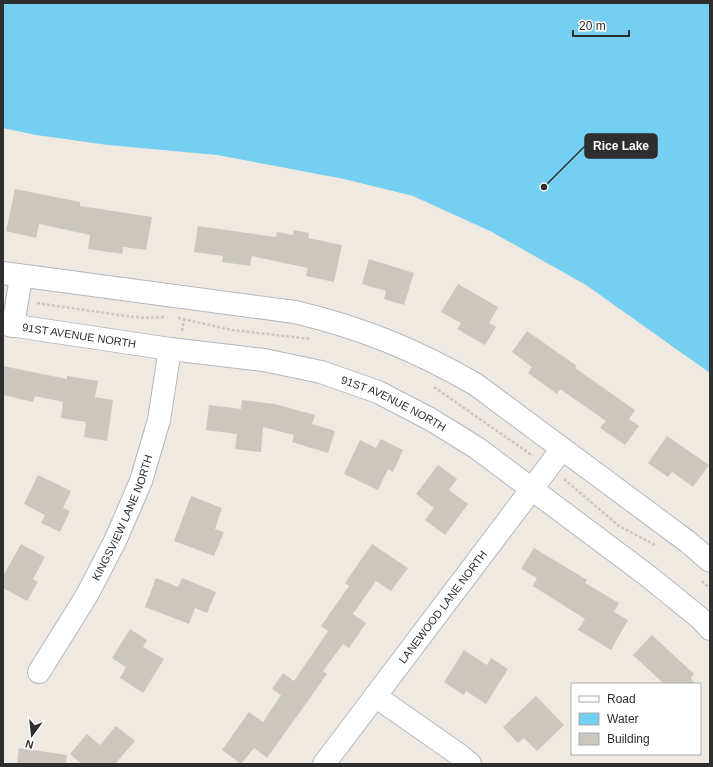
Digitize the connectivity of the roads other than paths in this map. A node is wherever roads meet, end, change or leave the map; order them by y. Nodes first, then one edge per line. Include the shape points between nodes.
1 (12, 275) edge
2 (8, 325) edge
3 (170, 349) junction
4 (562, 449) junction
5 (531, 489) junction
6 (705, 570) edge
7 (710, 630) edge
8 (39, 672) dead end
9 (376, 696) junction
10 (324, 764) edge
11 (470, 764) edge

1 - 2 street, 91ST AVENUE NORTH
1 - 4 street, 91ST AVENUE NORTH via 261,307 328,320 414,351 447,367 475,384
2 - 3 street, 91ST AVENUE NORTH
3 - 5 street, 91ST AVENUE NORTH via 293,365 378,392 430,419 477,448
3 - 8 street, KINGSVIEW LANE NORTH via 158,420 141,481 116,539 87,595
4 - 5 street, LANEWOOD LANE NORTH
4 - 6 street, 91ST AVENUE NORTH via 688,542
5 - 7 street, 91ST AVENUE NORTH via 648,576 701,619
5 - 9 street, LANEWOOD LANE NORTH
9 - 10 street, LANEWOOD LANE NORTH
9 - 11 street

